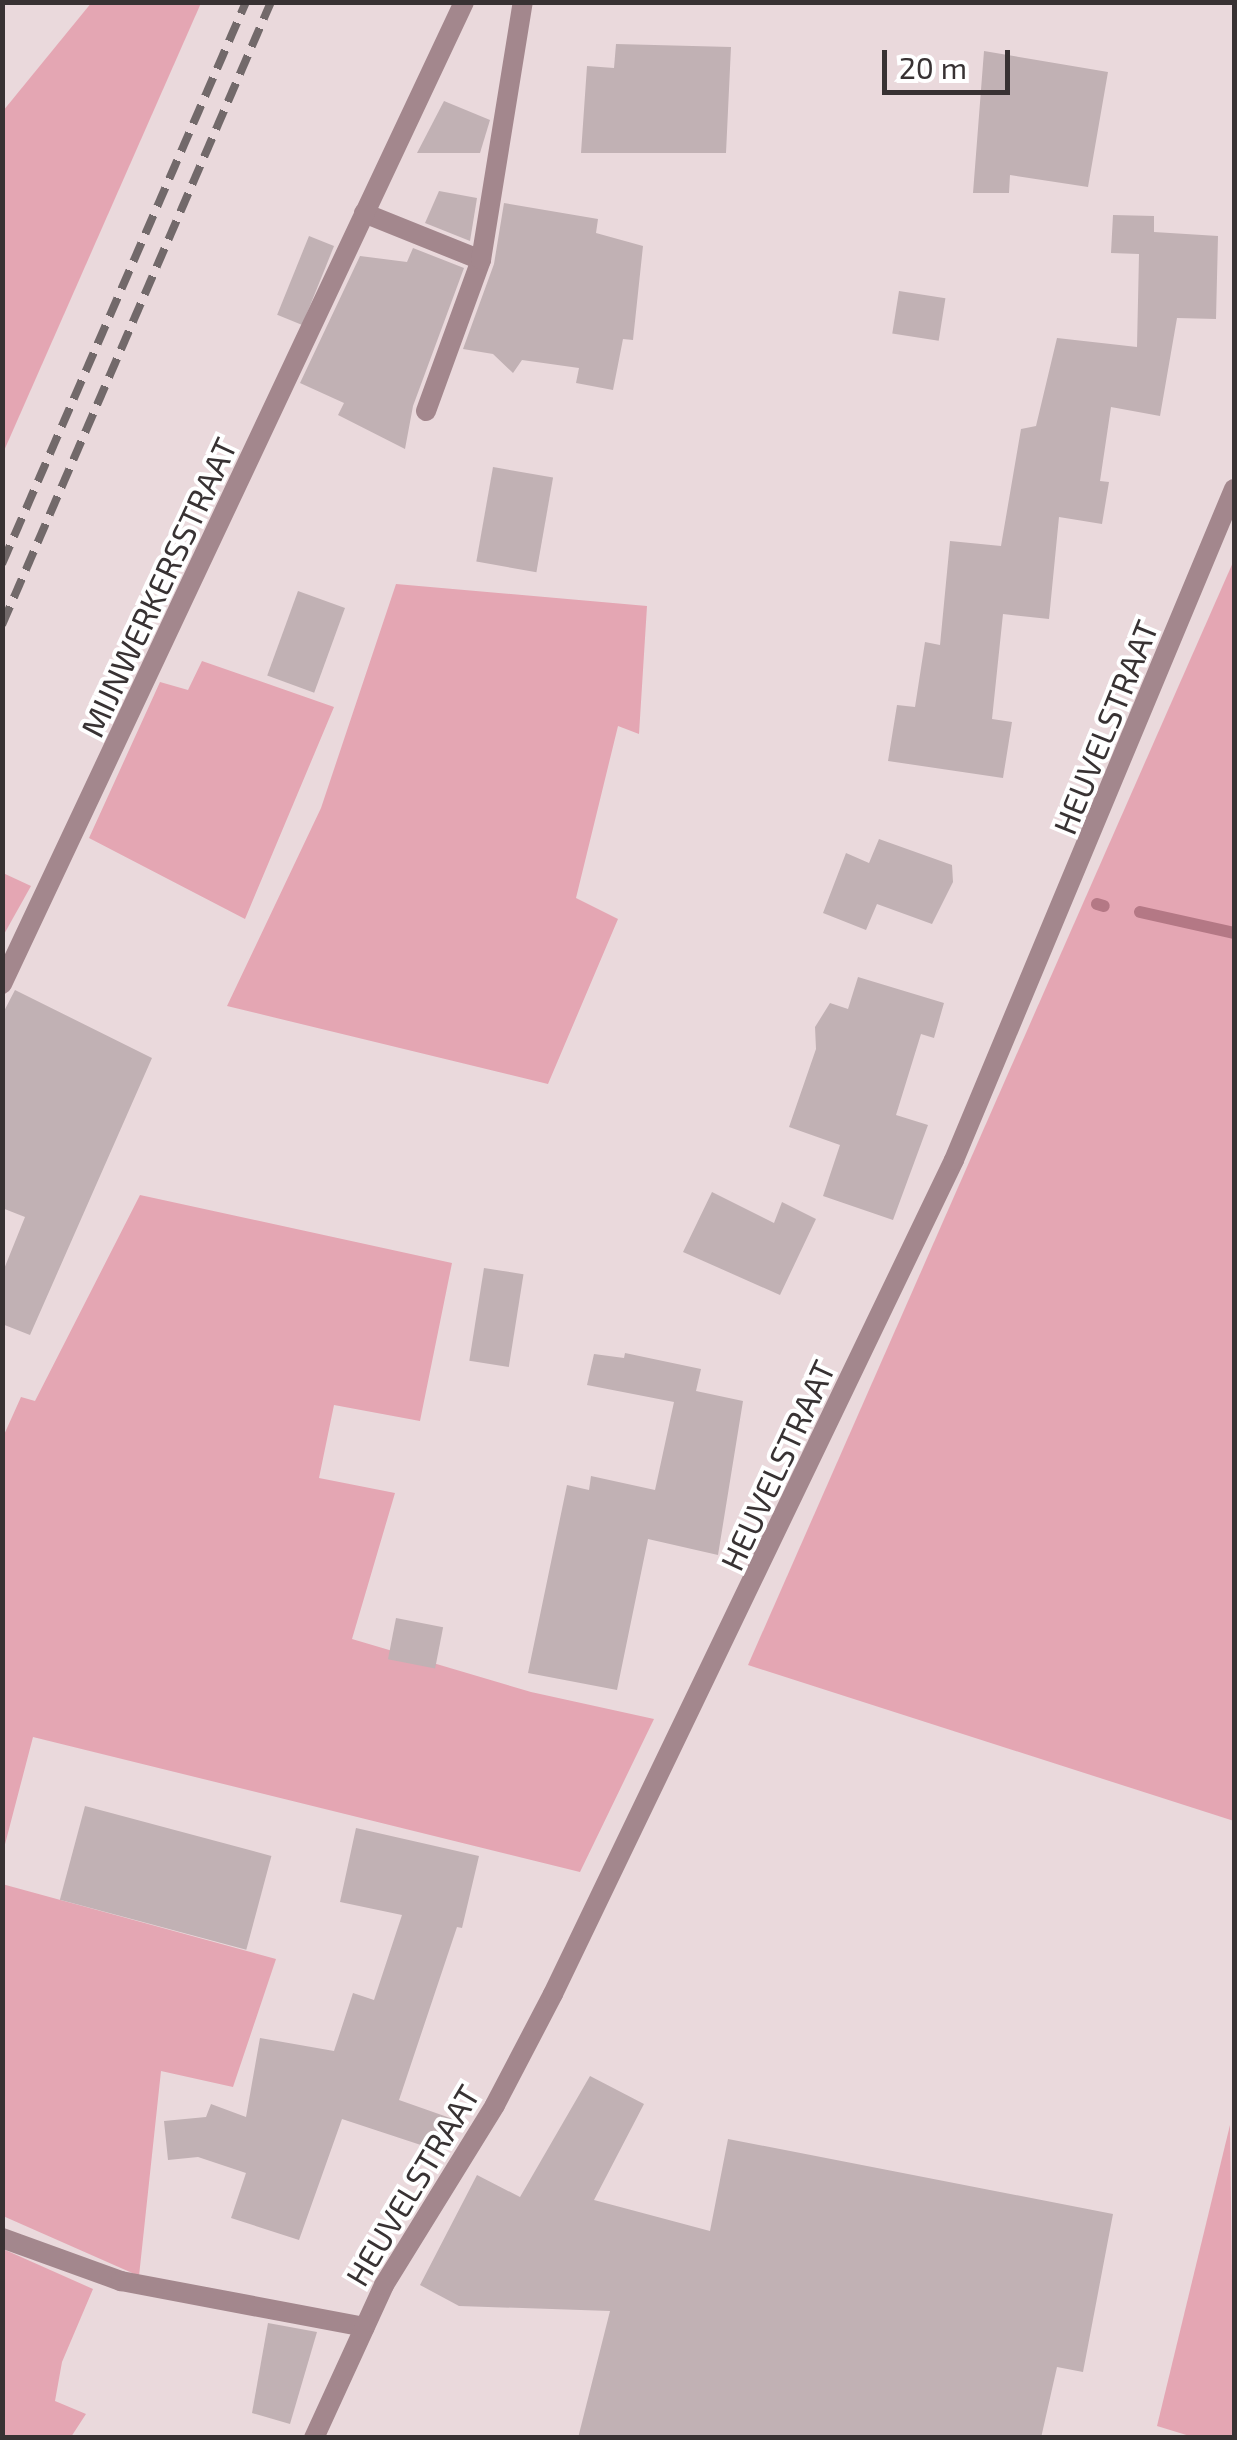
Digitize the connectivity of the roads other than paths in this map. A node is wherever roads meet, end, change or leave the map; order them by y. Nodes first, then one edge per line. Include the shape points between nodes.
1 (464, 2) edge
2 (523, 2) edge
3 (364, 212) junction
4 (480, 260) junction
5 (426, 411) dead end
6 (1234, 489) edge
7 (2, 984) edge
8 (2, 2238) edge
9 (365, 2327) junction
10 (314, 2438) edge

1 - 3 street, MIJNWERKERSSTRAAT
2 - 4 street
3 - 4 street
3 - 7 street, MIJNWERKERSSTRAAT
4 - 5 street
6 - 9 street, HEUVELSTRAAT via 954,1160 764,1562 512,2074
8 - 9 street via 172,2294
9 - 10 street, HEUVELSTRAAT

